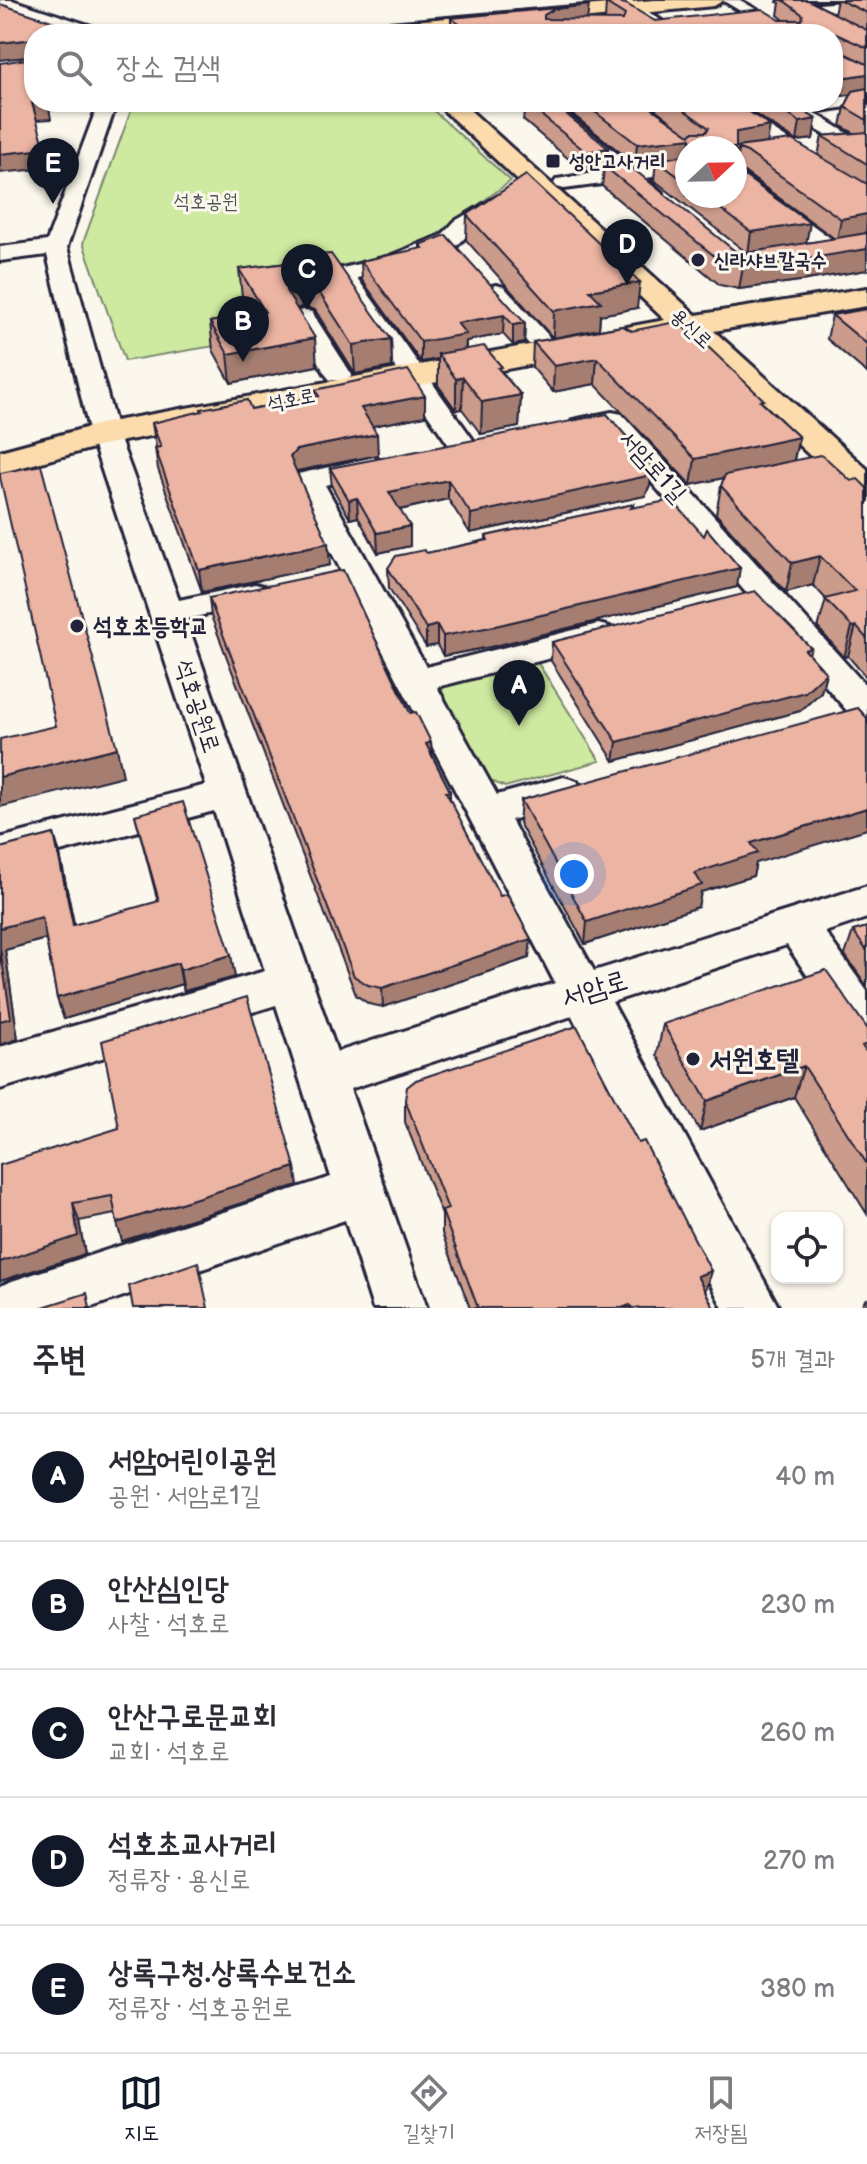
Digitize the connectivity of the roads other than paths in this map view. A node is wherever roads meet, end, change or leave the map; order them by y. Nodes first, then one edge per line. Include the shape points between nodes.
1 (714, 0) edge
2 (729, 0) edge
3 (0, 1) edge
4 (622, 3) edge
5 (867, 4) edge
6 (356, 15) dead end
7 (77, 24) edge
8 (375, 24) edge
9 (390, 24) edge
10 (459, 24) edge
11 (657, 24) edge
12 (773, 24) edge
13 (834, 24) edge
14 (843, 29) edge
15 (867, 41) edge
16 (867, 99) edge
17 (843, 101) edge
18 (104, 112) edge
19 (457, 112) edge
20 (487, 112) edge
21 (554, 112) edge
22 (733, 112) edge
23 (800, 112) edge
24 (849, 142) junction
25 (792, 150) junction
26 (867, 153) edge
27 (764, 155) edge
28 (675, 168) edge
29 (629, 174) junction
30 (532, 183) junction
31 (564, 183) junction
32 (747, 187) edge
33 (867, 199) edge
34 (674, 210) edge
35 (450, 240) junction
36 (855, 246) edge
37 (56, 247) junction
38 (832, 250) junction
39 (0, 254) edge
40 (802, 255) edge
41 (867, 282) edge
42 (867, 297) edge
43 (303, 317) edge
44 (698, 317) junction
45 (538, 339) junction
46 (409, 369) junction
47 (339, 375) junction
48 (102, 426) junction
49 (553, 431) edge
50 (0, 445) edge
51 (0, 462) edge
52 (840, 462) edge
53 (867, 489) edge
54 (284, 588) edge
55 (167, 613) junction
56 (629, 628) edge
57 (416, 681) junction
58 (856, 711) edge
59 (591, 783) edge
60 (227, 794) junction
61 (484, 813) junction
62 (0, 853) edge
63 (867, 902) edge
64 (796, 925) junction
65 (290, 982) junction
66 (582, 991) junction
67 (867, 1027) edge
68 (0, 1068) edge
69 (322, 1077) junction
70 (360, 1191) junction
71 (12, 1308) edge
72 (400, 1308) edge
73 (752, 1308) edge

1 - 4 main road
2 - 12 street
3 - 7 street
4 - 9 main road via 402,16
4 - 10 main road
4 - 11 street
5 - 13 street via 807,10
6 - 8 main road
14 - 15 street
16 - 17 street
18 - 37 street
19 - 30 main road, 용신로
20 - 31 main road, 용신로
21 - 29 street
22 - 25 street
23 - 24 street
24 - 25 street
24 - 26 street
25 - 27 street
25 - 33 street
28 - 29 street
29 - 31 street
29 - 34 street
30 - 35 street via 463,226
30 - 44 main road, 용신로
31 - 44 main road, 용신로
32 - 38 street
35 - 45 street
35 - 46 street via 343,275
36 - 38 street
37 - 39 street
37 - 48 street, 석호공원로
38 - 40 street
41 - 44 main road, 석호로
42 - 44 main road, 석호로
43 - 47 street
44 - 45 main road, 석호로
44 - 46 main road, 석호로
44 - 52 main road, 용신로
45 - 46 main road, 석호로
46 - 47 main road, 석호로
46 - 48 main road, 석호로
46 - 57 street via 451,451 308,480
47 - 48 main road, 석호로
48 - 50 main road, 석호로
48 - 51 main road, 석호로
48 - 55 street, 석호공원로
49 - 58 street, 서암로1길 via 612,420 683,501 750,597
52 - 53 main road, 용신로
54 - 55 street
55 - 60 street, 석호공원로
56 - 57 street
57 - 61 street
59 - 61 street
60 - 62 street
60 - 65 street, 석호공원로
61 - 66 street
63 - 64 street, 서암로
64 - 66 street, 서암로
64 - 67 street
65 - 68 street
65 - 69 street, 석호공원로
66 - 69 street, 서암로
66 - 73 street
69 - 70 street, 석호공원로
70 - 71 street
70 - 72 street, 석호공원로

